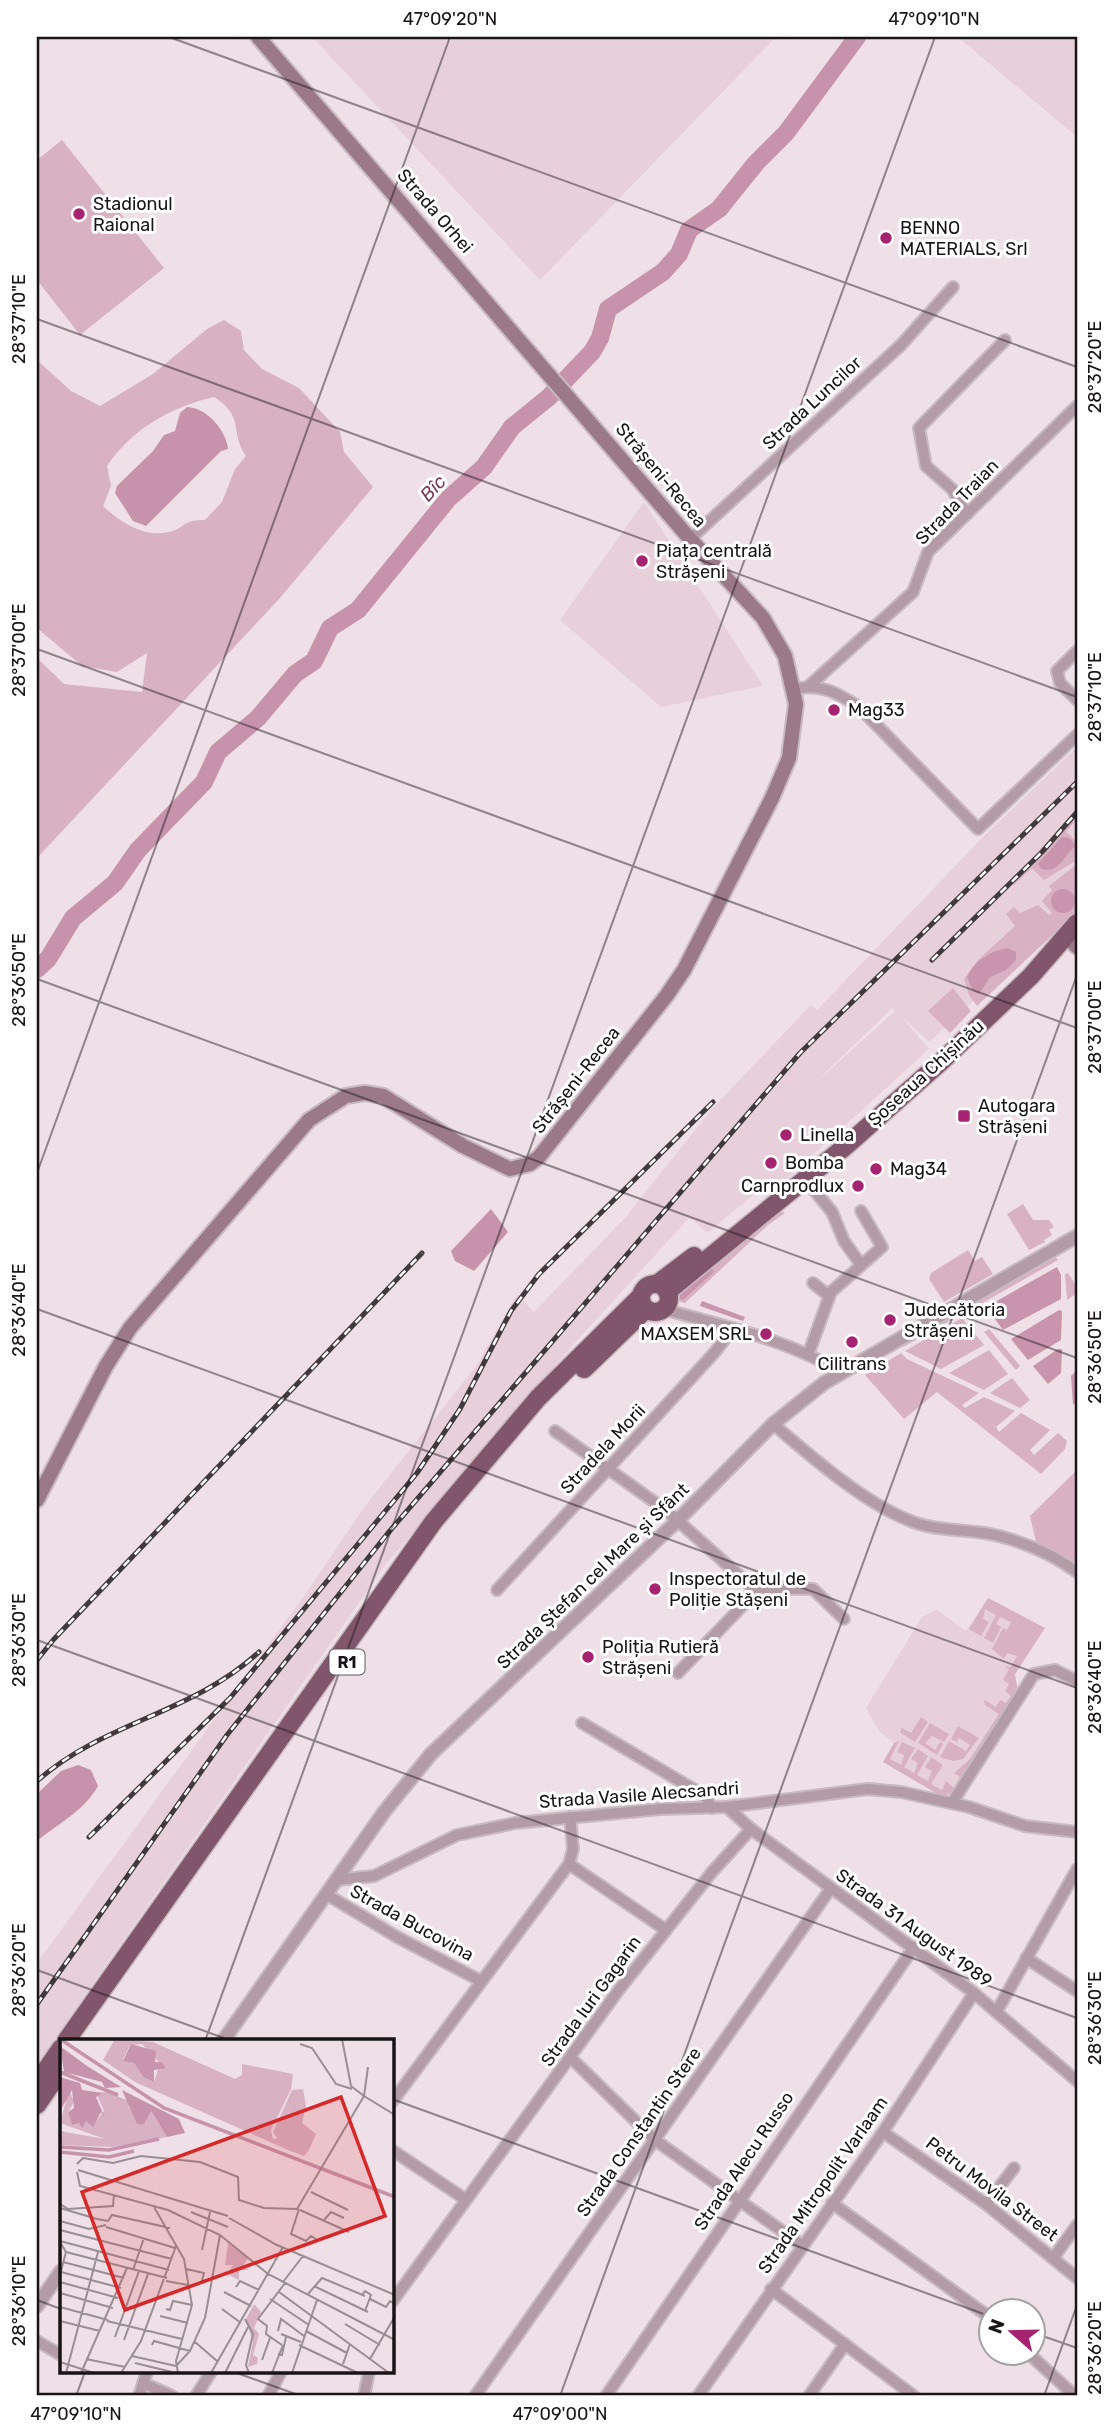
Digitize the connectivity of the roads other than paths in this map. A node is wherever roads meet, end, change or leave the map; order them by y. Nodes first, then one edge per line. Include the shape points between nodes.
1 (258, 37) edge
2 (953, 287) dead end
3 (1005, 340) dead end
4 (1077, 406) edge
5 (581, 411) joint
6 (967, 514) junction
7 (690, 539) junction
8 (1077, 651) edge
9 (810, 685) junction
10 (795, 689) junction
11 (1077, 700) edge
12 (1077, 735) edge
13 (1070, 936) edge
14 (805, 1179) junction
15 (861, 1211) dead end
16 (1077, 1236) edge
17 (861, 1265) junction
18 (813, 1283) dead end
19 (830, 1296) junction
20 (655, 1298) junction
21 (733, 1328) junction
22 (808, 1355) junction
23 (842, 1374) junction
24 (773, 1424) junction
25 (555, 1431) dead end
26 (608, 1471) junction
27 (37, 1500) edge
28 (676, 1522) junction
29 (1077, 1572) edge
30 (753, 1588) junction
31 (497, 1590) dead end
32 (844, 1619) dead end
33 (678, 1673) dead end
34 (1077, 1681) edge
35 (582, 1723) dead end
36 (952, 1803) junction
37 (727, 1807) junction
38 (712, 1808) junction
39 (570, 1816) junction
40 (751, 1829) junction
41 (1077, 1832) edge
42 (569, 1864) junction
43 (1077, 1869) edge
44 (336, 1880) junction
45 (831, 1888) junction
46 (326, 1894) junction
47 (666, 1930) junction
48 (914, 1947) junction
49 (1026, 1958) junction
50 (481, 1981) junction
51 (1077, 1991) edge
52 (974, 1993) junction
53 (997, 2011) junction
54 (67, 2039) edge
55 (82, 2039) edge
56 (224, 2039) edge
57 (60, 2050) edge
58 (571, 2058) junction
59 (60, 2071) edge
60 (1077, 2081) edge
61 (37, 2084) edge
62 (394, 2099) edge
63 (37, 2105) edge
64 (883, 2132) junction
65 (655, 2140) junction
66 (394, 2151) edge
67 (1014, 2168) dead end
68 (465, 2199) junction
69 (737, 2201) junction
70 (832, 2203) junction
71 (986, 2204) junction
72 (1077, 2225) edge
73 (803, 2246) junction
74 (1054, 2257) junction
75 (60, 2272) edge
76 (1077, 2278) edge
77 (771, 2289) junction
78 (394, 2299) edge
79 (37, 2306) edge
80 (978, 2309) edge
81 (37, 2341) edge
82 (845, 2344) junction
83 (60, 2355) edge
84 (1042, 2366) edge
85 (210, 2374) edge
86 (280, 2374) edge
87 (369, 2374) edge
88 (145, 2377) edge
89 (139, 2396) edge
90 (172, 2396) edge
91 (196, 2396) edge
92 (268, 2396) edge
93 (364, 2396) edge
94 (475, 2396) edge
95 (606, 2396) edge
96 (698, 2396) edge
97 (810, 2396) edge
98 (914, 2396) edge
99 (1075, 2396) edge

1 - 5 main road, Strada Orhei
2 - 7 street, Strada Luncilor via 901,345
3 - 6 street via 919,428 926,466 952,489
4 - 6 street, Strada Traian
5 - 7 main road, Strășeni-Recea
6 - 9 street, Strada Traian via 928,552 913,592
7 - 10 main road, Strășeni-Recea via 774,633
8 - 11 street via 1057,671 1060,683
9 - 10 street
9 - 12 street via 843,696 866,712 978,829
10 - 27 main road, Strășeni-Recea via 793,742 782,776 684,970 540,1157 510,1169 383,1097 365,1093 332,1102 309,1120 130,1328
13 - 14 highway, Șoseaua Chișinău / R1 via 943,1060
13 - 20 highway
14 - 17 street via 832,1212
14 - 20 highway, Șoseaua Chișinău / R1
15 - 17 street via 882,1247
16 - 23 street, Strada Ștefan cel Mare și Sfânt
17 - 19 street
18 - 19 street
19 - 22 street
20 - 21 street
20 - 54 highway, R1 via 615,1322 538,1398 434,1521
20 - 55 highway, R1 via 552,1400 453,1515
21 - 22 street
21 - 26 street, Stradela Morii
22 - 23 street
23 - 24 street, Strada Ștefan cel Mare și Sfânt via 802,1398
24 - 28 street, Strada Ștefan cel Mare și Sfânt
24 - 29 street via 809,1455 898,1516 920,1524 999,1536
25 - 26 street
26 - 28 street
26 - 31 street, Stradela Morii
28 - 30 street
28 - 44 street, Strada Ștefan cel Mare și Sfânt via 431,1754
30 - 32 street via 813,1589
30 - 33 street via 747,1601
34 - 36 street via 1055,1670 1034,1674
35 - 38 street via 705,1796
36 - 37 street, Strada Vasile Alecsandri via 868,1789
36 - 41 street, Strada Vasile Alecsandri via 1026,1826
37 - 38 street, Strada Vasile Alecsandri
37 - 40 street, Strada 31 August 1989
38 - 39 street, Strada Vasile Alecsandri
39 - 42 street via 573,1849
39 - 44 street, Strada Vasile Alecsandri via 457,1835 374,1876
40 - 45 street, Strada 31 August 1989
40 - 47 street, Strada Iuri Gagarin
42 - 47 street
42 - 50 street, Strada Bucovina
43 - 49 street
44 - 46 street, Strada Ștefan cel Mare și Sfânt
45 - 48 street, Strada 31 August 1989
45 - 65 street, Strada Constantin Stere
46 - 50 street, Strada Bucovina
46 - 56 street, Strada Ștefan cel Mare și Sfânt
47 - 58 street, Strada Iuri Gagarin
48 - 52 street, Strada 31 August 1989
48 - 69 street, Strada Alecu Russo
49 - 51 street
49 - 53 street
50 - 62 street, Strada Bucovina
52 - 53 street, Strada 31 August 1989
52 - 64 street, Strada Mitropolit Varlaam
53 - 60 street, Strada 31 August 1989
57 - 61 highway
58 - 65 street
58 - 68 street, Strada Iuri Gagarin
59 - 63 highway
64 - 70 street, Strada Mitropolit Varlaam
64 - 71 street, Petru Movila Street
65 - 69 street
65 - 94 street, Strada Constantin Stere
66 - 68 street
67 - 71 street
68 - 78 street, Strada Iuri Gagarin
69 - 73 street
69 - 95 street, Strada Alecu Russo
70 - 73 street, Strada Mitropolit Varlaam
70 - 80 street
71 - 74 street, Petru Movila Street
72 - 74 street
73 - 77 street, Strada Mitropolit Varlaam
74 - 76 street, Petru Movila Street
75 - 79 street
77 - 82 street
77 - 96 street, Strada Mitropolit Varlaam
81 - 83 street
82 - 97 street
82 - 98 street
84 - 99 street
85 - 91 street
86 - 92 street
87 - 93 street
88 - 89 street
88 - 90 street

